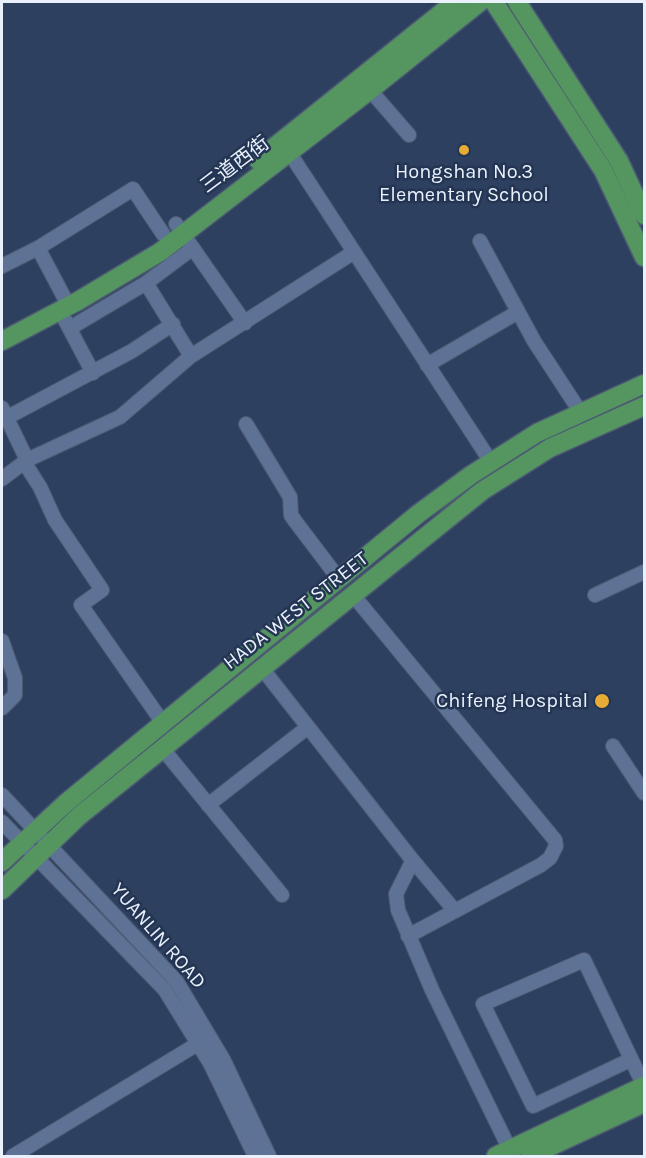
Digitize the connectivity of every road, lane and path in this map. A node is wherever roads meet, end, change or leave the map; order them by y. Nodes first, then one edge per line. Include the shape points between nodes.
1 (455, 2) edge
2 (480, 2) edge
3 (494, 2) edge
4 (517, 2) edge
5 (370, 90) junction
6 (410, 135) dead end
7 (289, 152) junction
8 (645, 215) edge
9 (179, 235) junction
10 (480, 241) dead end
11 (38, 248) junction
12 (354, 252) junction
13 (645, 257) edge
14 (2, 266) edge
15 (146, 283) junction
16 (62, 304) junction
17 (518, 312) junction
18 (245, 323) junction
19 (173, 324) junction
20 (70, 328) junction
21 (2, 329) edge
22 (2, 341) edge
23 (191, 356) junction
24 (428, 365) junction
25 (93, 373) junction
26 (645, 384) edge
27 (645, 406) edge
28 (4, 413) edge
29 (581, 413) junction
30 (246, 424) dead end
31 (25, 461) junction
32 (491, 462) junction
33 (2, 479) edge
34 (645, 572) edge
35 (339, 579) junction
36 (353, 595) junction
37 (595, 595) dead end
38 (2, 641) edge
39 (261, 667) junction
40 (2, 708) edge
41 (163, 723) junction
42 (308, 727) junction
43 (613, 746) dead end
44 (162, 748) junction
45 (645, 793) edge
46 (2, 795) edge
47 (208, 805) junction
48 (2, 822) edge
49 (35, 829) junction
50 (21, 842) junction
51 (41, 849) junction
52 (410, 857) junction
53 (2, 862) edge
54 (2, 890) edge
55 (282, 895) dead end
56 (454, 911) junction
57 (408, 936) junction
58 (199, 1043) junction
59 (630, 1060) junction
60 (645, 1086) edge
61 (645, 1103) edge
62 (2, 1151) edge
63 (503, 1153) edge
64 (5, 1156) edge
65 (13, 1156) edge
66 (255, 1156) edge
67 (269, 1156) edge
68 (530, 1156) edge

1 - 9 main road
2 - 5 main road, 三道西街
3 - 13 main road via 603,170
4 - 8 main road via 619,161
5 - 6 street
5 - 7 main road, 三道西街
7 - 9 main road, 三道西街
7 - 12 street
9 - 11 street via 133,189
9 - 15 street
9 - 16 main road
9 - 18 street
10 - 17 street
11 - 14 street
11 - 16 street
12 - 18 street
12 - 24 street
15 - 19 street
15 - 20 street
16 - 20 street
16 - 21 main road
16 - 22 main road
17 - 24 street
17 - 29 street
18 - 23 street
19 - 23 street
19 - 25 street
20 - 25 street
23 - 31 street via 120,417
24 - 32 street
25 - 28 street
26 - 29 main road, HADA WEST STREET
27 - 36 main road, HADA WEST STREET via 550,448 482,491
28 - 31 street
29 - 32 main road, HADA WEST STREET via 537,433
30 - 35 street via 290,496 291,515
31 - 33 street
31 - 41 street via 55,520 102,590 81,605
32 - 35 main road, HADA WEST STREET via 418,514
34 - 37 street
35 - 41 main road, HADA WEST STREET
36 - 39 main road, HADA WEST STREET
36 - 56 street via 555,840 550,858 541,865
38 - 40 street via 15,678 15,695
39 - 42 street
39 - 44 main road, HADA WEST STREET
41 - 49 main road, HADA WEST STREET
42 - 47 street
42 - 52 street
43 - 45 street
44 - 47 street
44 - 51 main road, HADA WEST STREET
46 - 49 street, YUANLIN ROAD
47 - 55 street
48 - 50 street, YUANLIN ROAD
49 - 50 main road, HADA WEST STREET
49 - 51 street, YUANLIN ROAD
50 - 51 street, YUANLIN ROAD
50 - 53 main road, HADA WEST STREET
51 - 54 main road, HADA WEST STREET
51 - 58 street, YUANLIN ROAD via 145,967
51 - 67 street, YUANLIN ROAD via 157,958 186,995 223,1059
52 - 56 street
52 - 57 street via 412,862 396,894
56 - 57 street
57 - 63 street
58 - 65 street
58 - 66 street, YUANLIN ROAD
59 - 59 street via 584,960 483,1004 533,1106
59 - 60 street
60 - 63 main road
61 - 68 main road
62 - 64 street

